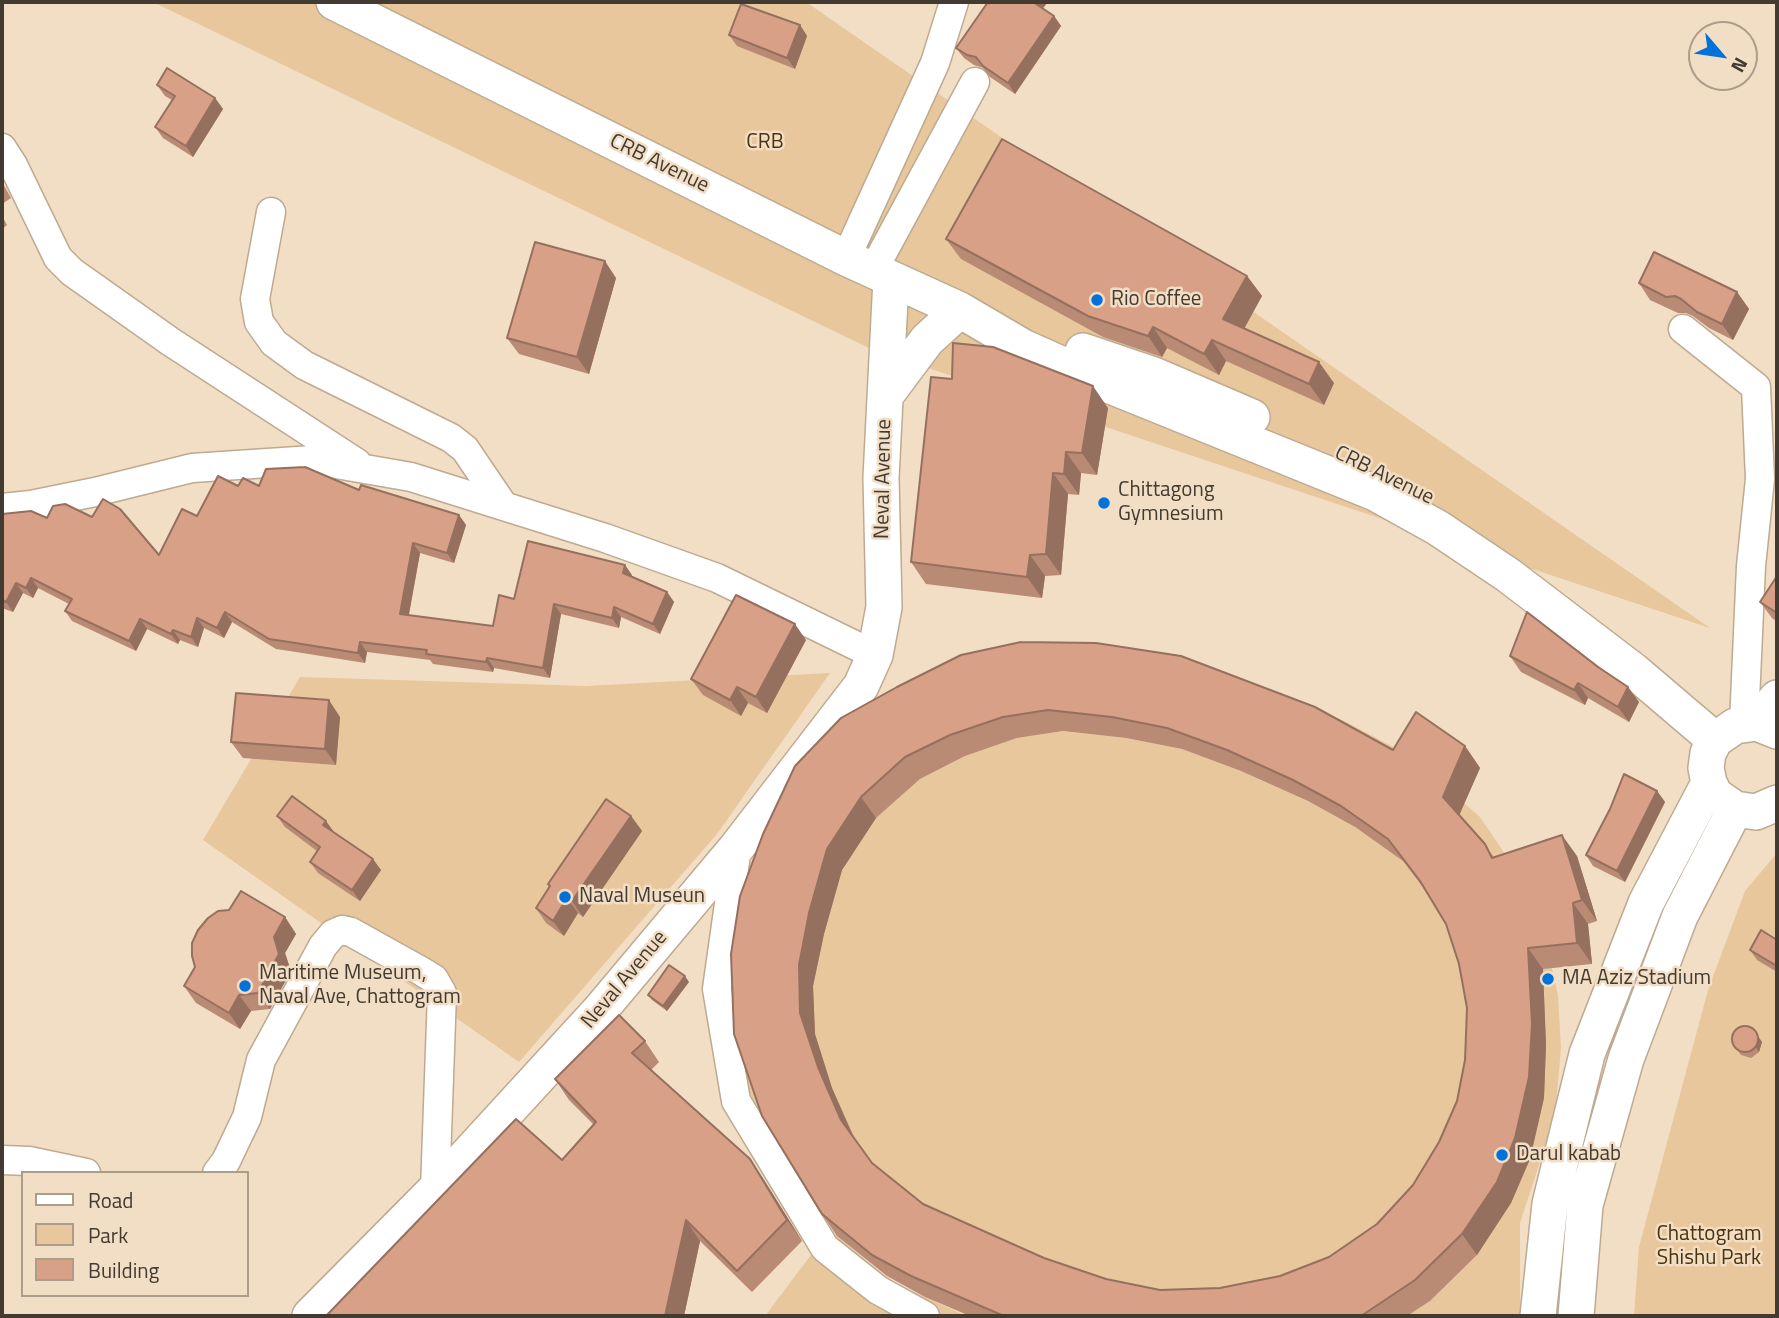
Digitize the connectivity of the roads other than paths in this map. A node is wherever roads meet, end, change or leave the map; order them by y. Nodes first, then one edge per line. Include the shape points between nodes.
1 (334, 2) edge
2 (954, 2) edge
3 (975, 82) dead end
4 (2, 148) edge
5 (271, 212) dead end
6 (871, 266) junction
7 (972, 318) junction
8 (1683, 330) dead end
9 (886, 395) junction
10 (369, 470) junction
11 (503, 505) junction
12 (2, 508) edge
13 (876, 655) junction
14 (1749, 724) edge
15 (1709, 783) junction
16 (1777, 803) edge
17 (1735, 809) junction
18 (737, 847) junction
19 (2, 1160) edge
20 (76, 1171) edge
21 (218, 1171) edge
22 (435, 1191) junction
23 (310, 1316) edge
24 (925, 1316) edge
25 (1538, 1316) edge
26 (1576, 1316) edge

1 - 6 main road, CRB Avenue
2 - 6 street
3 - 6 street
4 - 10 street via 58,258 72,272
5 - 11 street via 255,299 259,322 274,343 304,365 451,438 465,449
6 - 7 main road, CRB Avenue
6 - 9 main road, Neval Avenue
7 - 9 main road, Neval Avenue via 927,340
7 - 14 main road, CRB Avenue via 1023,347 1113,387 1245,426 1380,483 1634,671
8 - 14 street via 1756,387 1760,479 1751,566
9 - 13 main road, Neval Avenue via 881,478 884,607
10 - 11 street via 411,477
10 - 12 street via 313,460 192,468 95,492
11 - 13 street via 717,578
13 - 18 main road, Neval Avenue via 861,686
14 - 15 main road via 1708,753
15 - 17 main road via 1715,794
15 - 25 main road via 1646,903 1587,1054 1550,1204
16 - 17 main road via 1756,812
17 - 26 main road via 1680,916 1626,1059 1585,1205
18 - 22 main road, Neval Avenue via 601,1009
18 - 24 street via 717,989 736,1101 825,1248 878,1290
19 - 20 street
21 - 22 street via 247,1117 261,1060 323,946 342,930 434,979 442,993
22 - 23 main road, Neval Avenue

